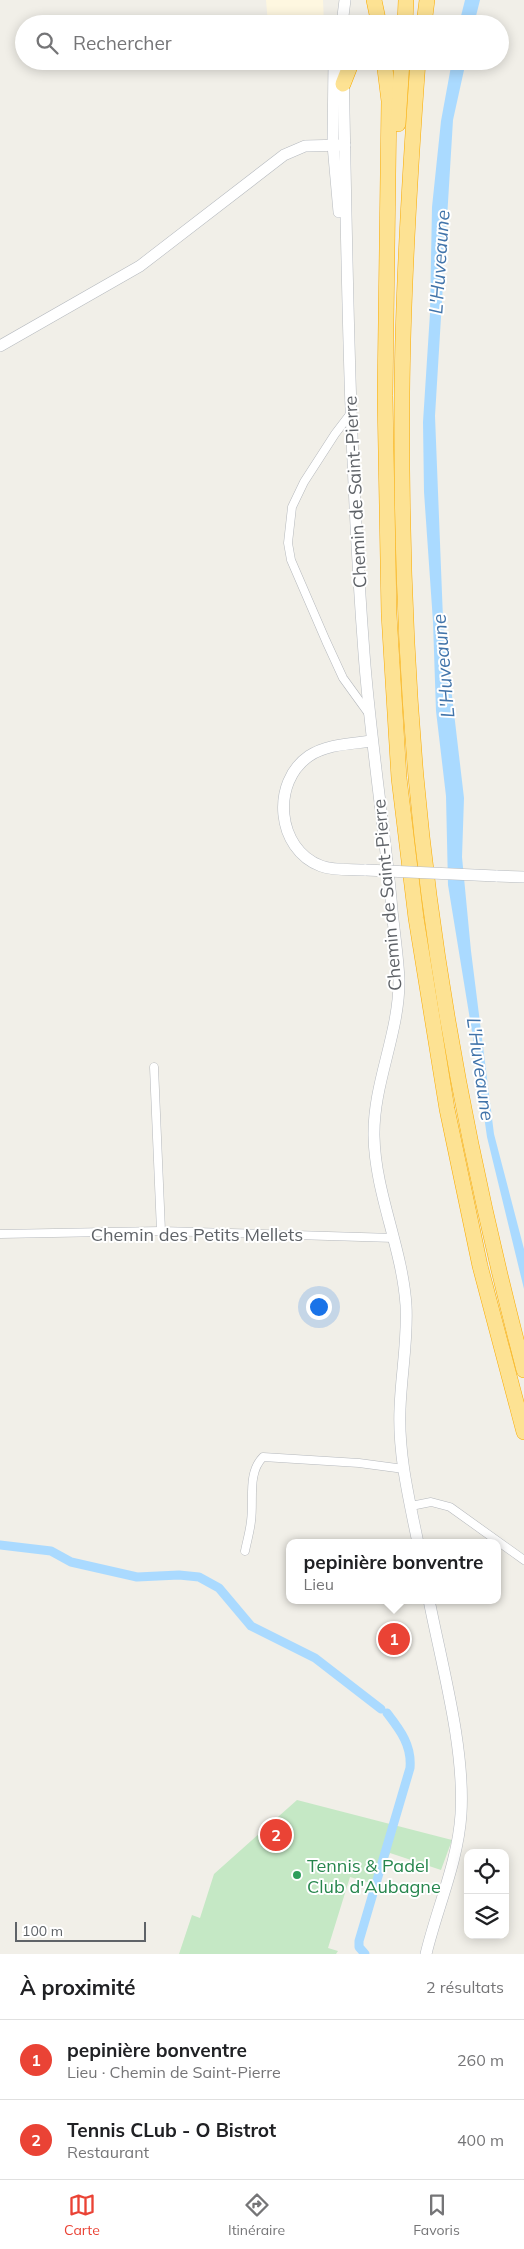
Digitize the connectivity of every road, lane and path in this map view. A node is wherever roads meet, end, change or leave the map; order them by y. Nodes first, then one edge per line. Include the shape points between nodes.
1 (336, 0) edge
2 (345, 0) edge
3 (374, 0) edge
4 (406, 0) edge
5 (422, 0) edge
6 (427, 0) edge
7 (335, 15) edge
8 (343, 15) edge
9 (377, 15) edge
10 (405, 15) edge
11 (421, 15) edge
12 (425, 15) edge
13 (334, 70) edge
14 (343, 70) edge
15 (348, 70) edge
16 (384, 70) edge
17 (402, 70) edge
18 (418, 70) edge
19 (343, 84) junction
20 (333, 145) junction
21 (345, 145) junction
22 (346, 271) junction
23 (387, 333) junction
24 (0, 346) edge
25 (352, 413) junction
26 (369, 714) junction
27 (371, 741) junction
28 (524, 877) edge
29 (154, 1067) dead end
30 (161, 1231) junction
31 (0, 1234) edge
32 (394, 1238) junction
33 (524, 1370) edge
34 (524, 1432) edge
35 (404, 1469) junction
36 (411, 1506) junction
37 (417, 1539) edge
38 (495, 1539) edge
39 (501, 1544) edge
40 (245, 1551) dead end
41 (524, 1560) edge
42 (430, 1604) edge
43 (426, 1954) edge

1 - 7 main road
2 - 8 main road
3 - 9 highway
4 - 10 highway
5 - 11 highway
6 - 12 highway
13 - 20 main road, Chemin de Saint-Pierre
14 - 19 main road, Chemin de Saint-Pierre
15 - 19 highway
16 - 23 highway via 389,100
17 - 23 highway
18 - 33 highway via 402,392 405,612 416,778 431,913 461,1104 495,1260
19 - 21 main road, Chemin de Saint-Pierre
20 - 21 main road
20 - 22 main road, Chemin de Saint-Pierre
20 - 24 main road via 304,146 284,155 140,266
21 - 22 main road, Chemin de Saint-Pierre
22 - 25 main road, Chemin de Saint-Pierre
23 - 34 highway via 389,614 399,778 416,918 447,1109 476,1247
25 - 26 main road, Chemin de Saint-Pierre
25 - 26 street via 304,482 292,507 288,544 291,560 343,678
26 - 27 main road, Chemin de Saint-Pierre
27 - 28 main road, bridge via 330,747 308,756 289,777 284,799 286,828 298,850 321,866
27 - 32 main road, Chemin de Saint-Pierre via 389,878 398,981 394,1031 380,1084 374,1134 381,1188
29 - 30 street
30 - 31 street, Chemin des Petits Mellets
30 - 32 street, Chemin des Petits Mellets
32 - 35 main road, Chemin de Saint-Pierre via 406,1306 400,1413
35 - 36 main road, Chemin de Saint-Pierre
35 - 40 street via 262,1457 256,1464
36 - 37 main road, Chemin de Saint-Pierre
36 - 38 street via 431,1502 450,1507
39 - 41 street
42 - 43 main road via 456,1738 461,1815

